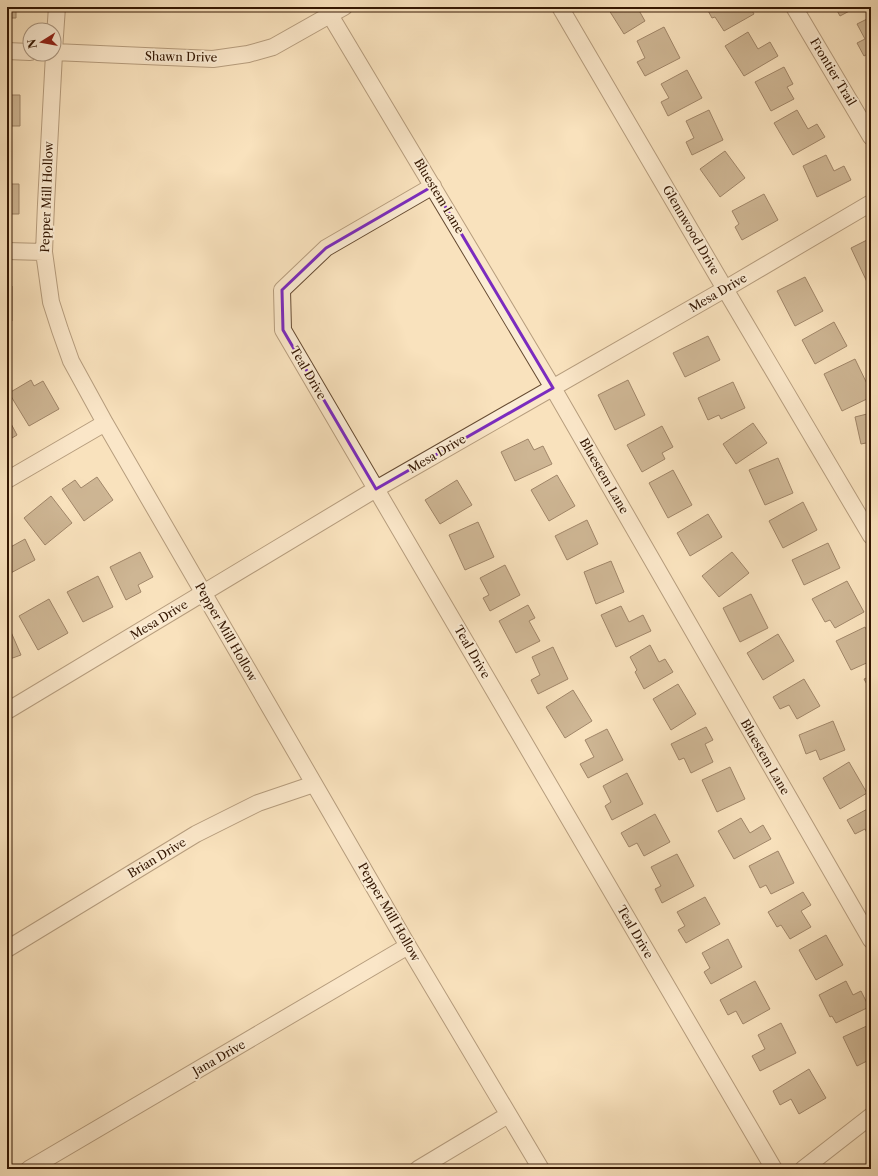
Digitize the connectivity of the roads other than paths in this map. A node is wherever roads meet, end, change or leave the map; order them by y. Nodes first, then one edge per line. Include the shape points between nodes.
1 (57, 7) edge
2 (560, 7) edge
3 (794, 7) edge
4 (337, 11) edge
5 (56, 22) edge
6 (7, 51) edge
7 (22, 52) edge
8 (62, 52) edge
9 (53, 62) edge
10 (871, 137) edge
11 (433, 186) junction
12 (871, 204) edge
13 (7, 251) edge
14 (44, 252) junction
15 (725, 289) junction
16 (553, 388) junction
17 (105, 423) junction
18 (7, 480) edge
19 (376, 489) junction
20 (871, 536) edge
21 (204, 594) junction
22 (7, 711) edge
23 (314, 784) junction
24 (871, 940) edge
25 (408, 946) junction
26 (7, 949) edge
27 (508, 1115) junction
28 (871, 1116) edge
29 (29, 1169) edge
30 (418, 1169) edge
31 (541, 1169) edge
32 (774, 1169) edge
33 (803, 1169) edge

1 - 5 street, Pepper Mill Hollow
2 - 15 street, Glennwood Drive
3 - 10 street, Frontier Trail
4 - 8 street, Shawn Drive via 273,47 248,54 213,59
4 - 11 street, Bluestem Lane
6 - 7 street
9 - 14 street, Pepper Mill Hollow
11 - 16 street, Bluestem Lane
11 - 19 street, Teal Drive via 326,248 282,290 283,330
12 - 15 street, Mesa Drive
13 - 14 street
14 - 17 street, Pepper Mill Hollow via 51,302 60,330 71,360
15 - 16 street, Mesa Drive
15 - 20 street, Glennwood Drive
16 - 19 street, Mesa Drive
16 - 24 street, Bluestem Lane
17 - 18 street
17 - 21 street, Pepper Mill Hollow
19 - 21 street, Mesa Drive
19 - 32 street, Teal Drive
21 - 22 street, Mesa Drive
21 - 23 street, Pepper Mill Hollow
23 - 25 street, Pepper Mill Hollow
23 - 26 street, Brian Drive via 258,803 202,831
25 - 27 street, Pepper Mill Hollow
25 - 29 street, Jana Drive
27 - 30 street
27 - 31 street, Pepper Mill Hollow
28 - 33 street

